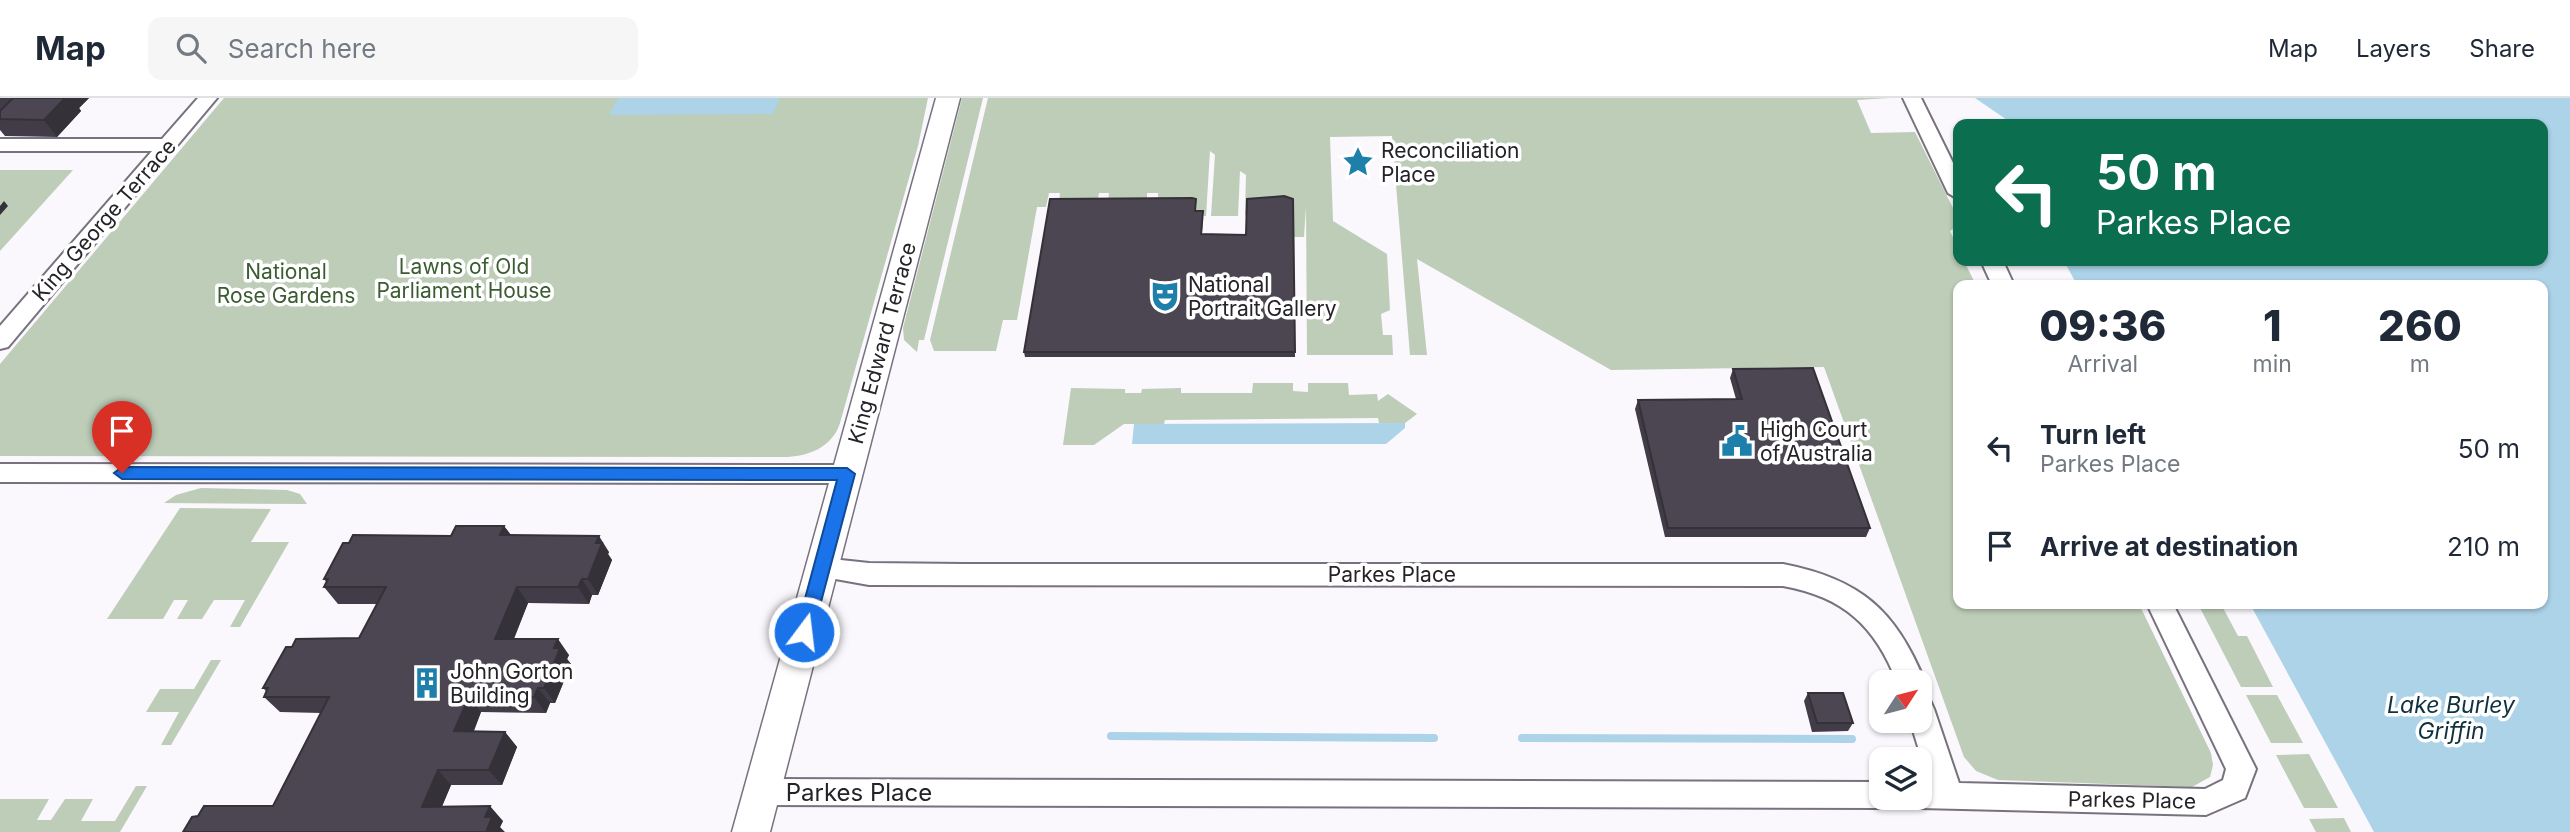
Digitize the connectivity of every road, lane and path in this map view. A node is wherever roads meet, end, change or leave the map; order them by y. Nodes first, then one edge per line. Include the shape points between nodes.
1 (208, 98) edge
2 (948, 98) edge
3 (1912, 98) edge
4 (0, 145) edge
5 (168, 145) junction
6 (1953, 183) edge
7 (0, 341) edge
8 (0, 473) edge
9 (847, 474) junction
10 (817, 585) junction
11 (2162, 609) edge
12 (1907, 670) edge
13 (1924, 733) edge
14 (761, 792) junction
15 (1869, 795) edge
16 (1934, 795) edge
17 (751, 832) edge

1 - 5 street, King George Terrace
2 - 9 main road, King Edward Terrace
3 - 6 street
4 - 5 street
5 - 7 street, King George Terrace
8 - 9 street
9 - 10 main road, King Edward Terrace
10 - 12 street, Parkes Place via 869,574 1783,575 1812,579 1850,596 1883,626
10 - 14 main road, King Edward Terrace
11 - 16 street, Parkes Place via 2241,769 2235,789 2206,802
13 - 16 street, Parkes Place
14 - 15 street, Parkes Place
14 - 17 main road, King Edward Terrace

